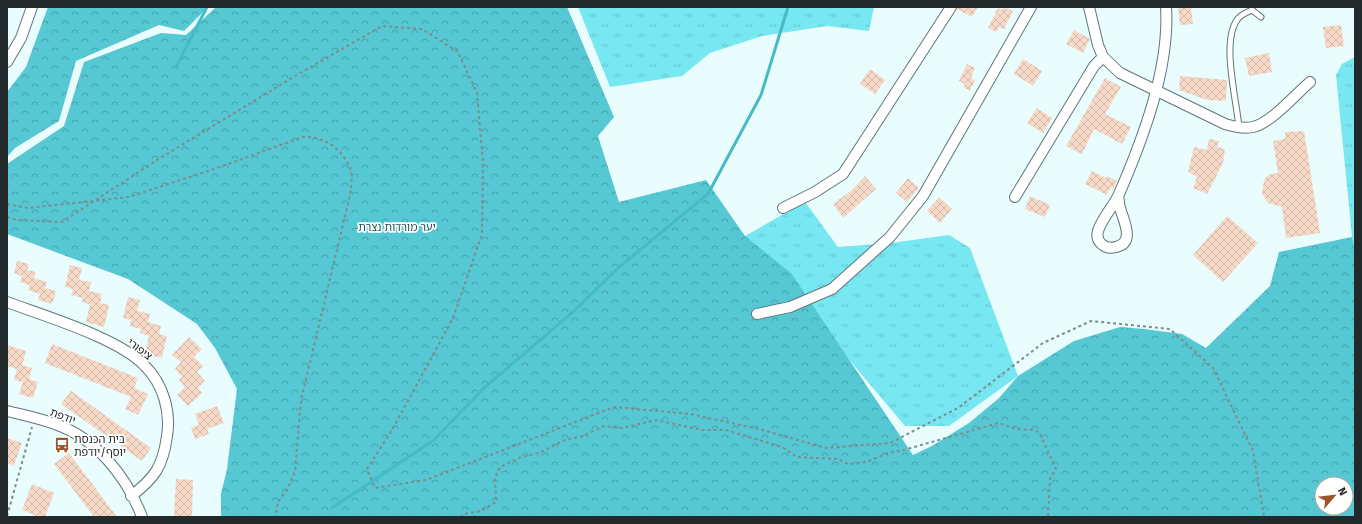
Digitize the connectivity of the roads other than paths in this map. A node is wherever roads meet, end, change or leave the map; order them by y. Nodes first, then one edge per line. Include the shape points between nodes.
1 (32, 7) edge
2 (951, 7) edge
3 (1031, 7) edge
4 (1089, 7) edge
5 (1166, 7) edge
6 (1262, 17) dead end
7 (1103, 57) junction
8 (7, 62) edge
9 (1310, 82) dead end
10 (1156, 91) junction
11 (1239, 128) junction
12 (1118, 196) junction
13 (1015, 197) dead end
14 (783, 208) dead end
15 (7, 302) edge
16 (757, 314) dead end
17 (7, 412) edge
18 (132, 496) junction
19 (142, 517) edge

1 - 8 street via 21,38
2 - 14 street via 843,174
3 - 16 street via 924,196 890,237 832,289 790,307
4 - 7 street
5 - 10 street via 1168,26
6 - 11 lane via 1252,10 1245,12 1237,19 1234,28 1230,71
7 - 10 street via 1120,73
7 - 13 street via 1094,66
9 - 11 street via 1271,117 1255,127
10 - 11 street via 1225,124
10 - 12 street via 1138,149
12 - 12 street via 1098,230 1098,239 1107,247 1121,245 1127,234
15 - 18 street, ציפורי via 112,344 145,365 155,378 163,393 167,411 169,427 166,447 160,466 148,484
17 - 18 street, יודפת via 55,424 93,445 123,479
18 - 19 street, יודפת

